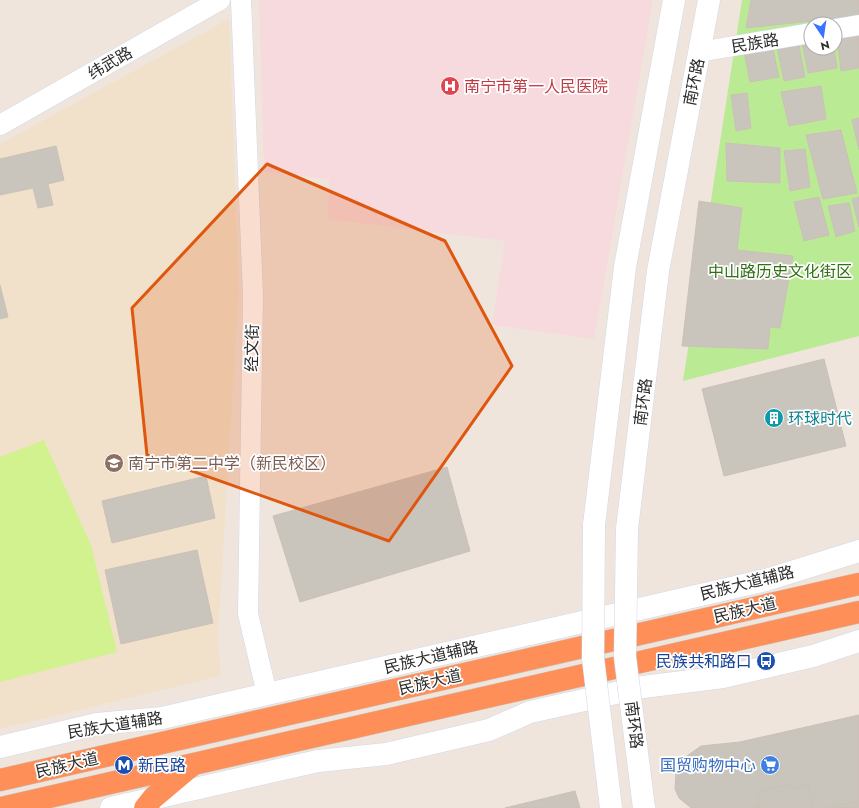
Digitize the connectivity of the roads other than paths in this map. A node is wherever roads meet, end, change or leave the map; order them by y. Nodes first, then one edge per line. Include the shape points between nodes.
1 (220, 0) edge
2 (241, 0) edge
3 (674, 0) edge
4 (709, 0) edge
5 (859, 25) edge
6 (843, 28) edge
7 (803, 34) edge
8 (699, 52) junction
9 (0, 125) edge
10 (859, 551) edge
11 (859, 584) edge
12 (859, 612) edge
13 (859, 641) edge
14 (267, 694) junction
15 (0, 747) edge
16 (194, 764) junction
17 (0, 780) edge
18 (149, 803) edge
19 (1, 808) edge
20 (112, 808) edge
21 (611, 808) edge
22 (644, 808) edge

1 - 9 street, 纬武路
2 - 14 street, 经文街 via 253,296 248,614
3 - 21 street, 南环路, bridge via 625,267 594,525 593,658
4 - 8 street, 南环路
5 - 6 street
7 - 8 street, 民族路
8 - 22 street, 南环路, bridge via 658,271 627,529 625,657
10 - 14 street, 民族大道辅路 via 766,580
11 - 17 highway, 民族大道
12 - 16 highway, 民族大道
13 - 18 street via 813,656 723,677 643,687 530,712 489,730 386,754 318,761
14 - 15 street, 民族大道辅路 via 162,718 97,724
16 - 18 highway
16 - 19 highway, 民族大道
18 - 20 street

